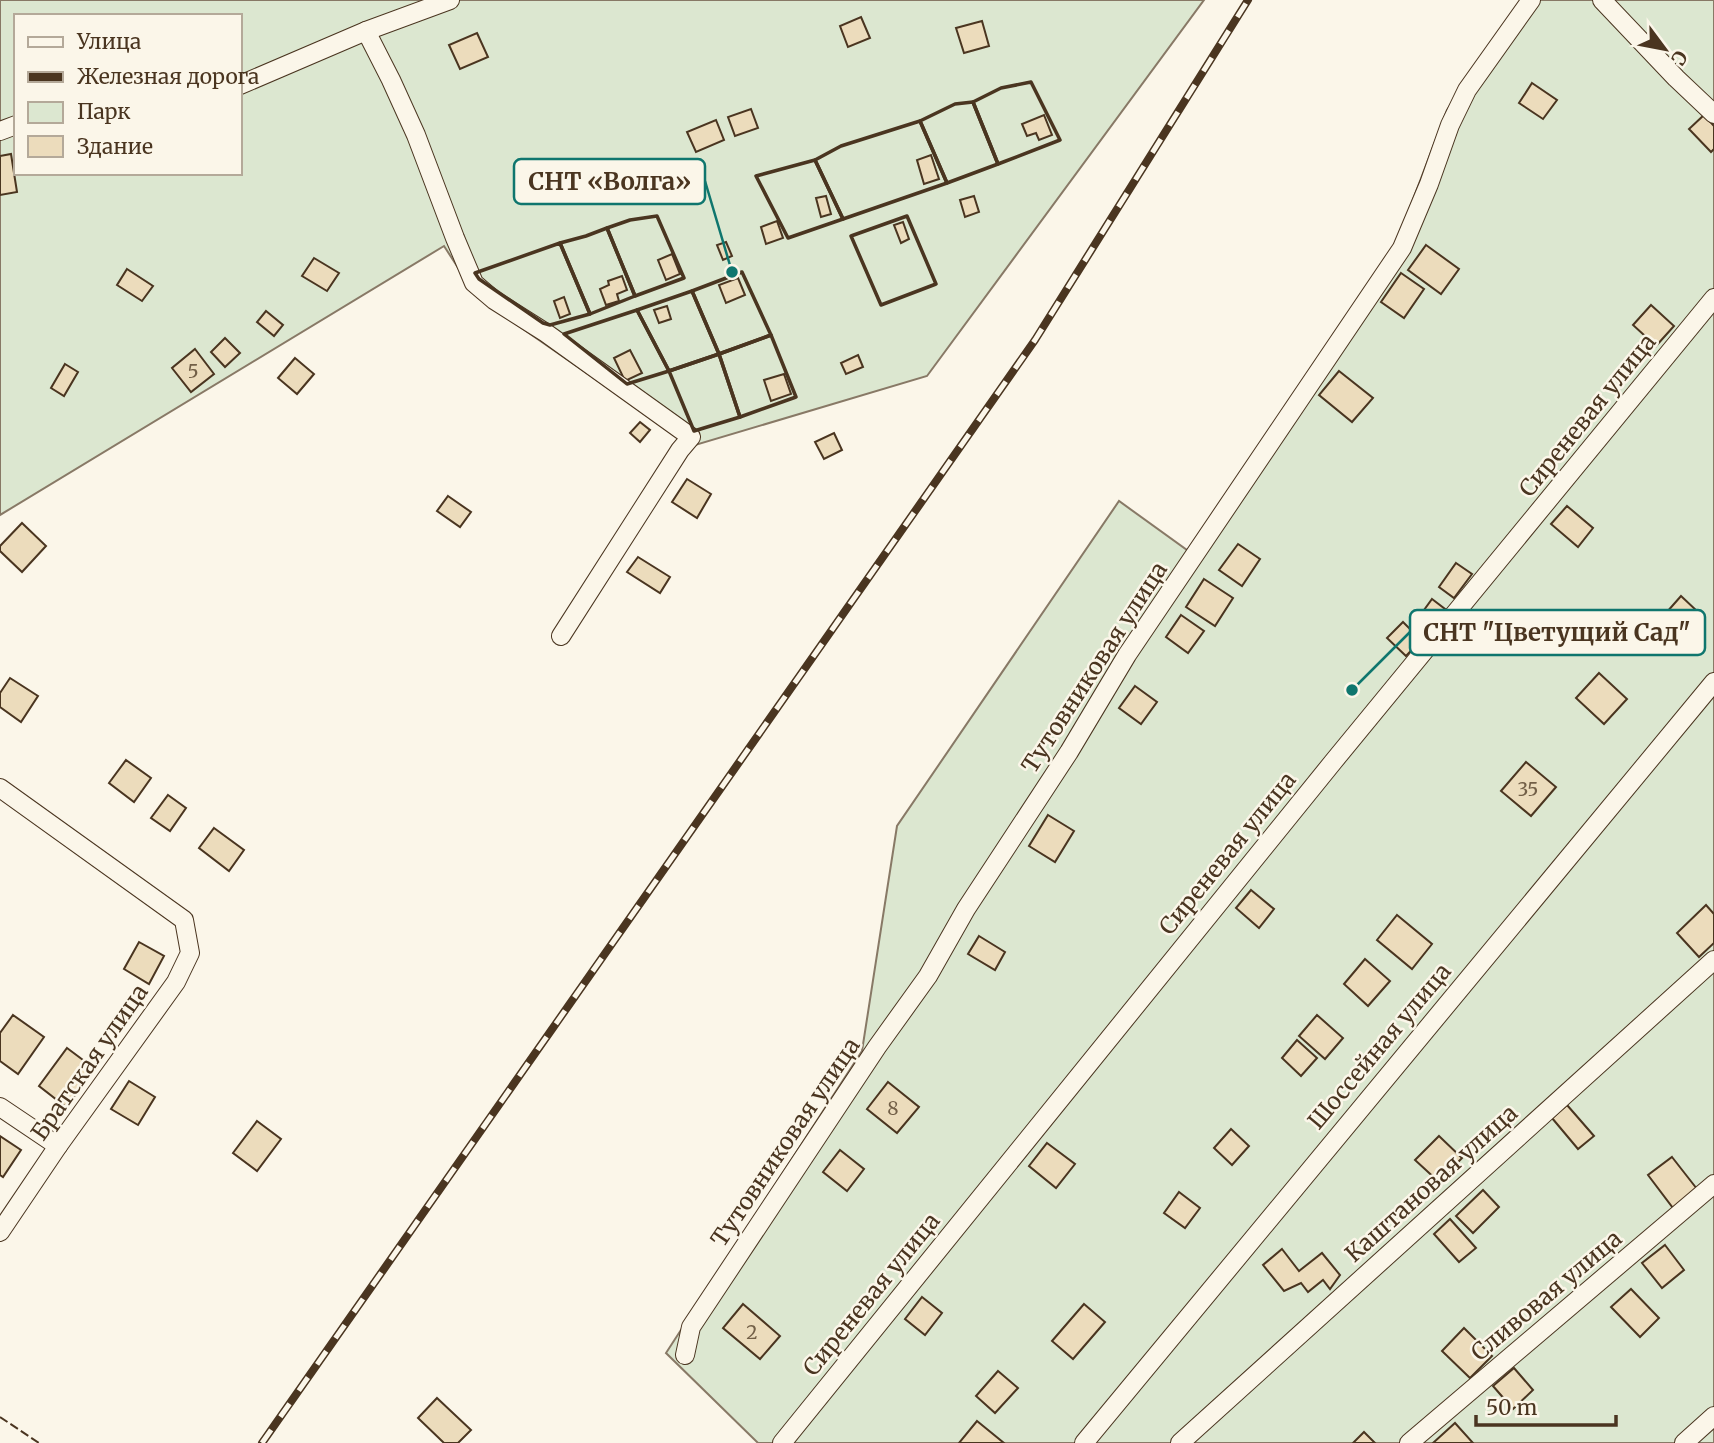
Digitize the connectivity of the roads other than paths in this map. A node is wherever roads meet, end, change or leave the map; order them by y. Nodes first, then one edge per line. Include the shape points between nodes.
1 (450, 0) edge
2 (1531, 0) edge
3 (1602, 0) edge
4 (366, 31) junction
5 (242, 84) edge
6 (1714, 114) edge
7 (1714, 298) edge
8 (561, 636) dead end
9 (1714, 682) edge
10 (0, 788) edge
11 (1714, 960) edge
12 (0, 1107) edge
13 (58, 1146) junction
14 (1714, 1184) edge
15 (0, 1232) edge
16 (685, 1355) dead end
17 (1714, 1416) edge
18 (782, 1443) edge
19 (1084, 1443) edge
20 (1180, 1443) edge
21 (1409, 1443) edge
22 (1684, 1443) edge

1 - 4 street
2 - 16 street, Тутовниковая улица via 1467,90 1402,248 1128,655 928,975 691,1327
3 - 6 street
4 - 5 street
4 - 8 street via 416,135 474,283 691,438
7 - 18 street, Сиреневая улица
9 - 19 street, Шоссейная улица
10 - 13 street, Братская улица via 184,920 190,953 176,982
11 - 20 street, Каштановая улица
12 - 13 street
13 - 15 street, Братская улица
14 - 21 street, Сливовая улица
17 - 22 street

